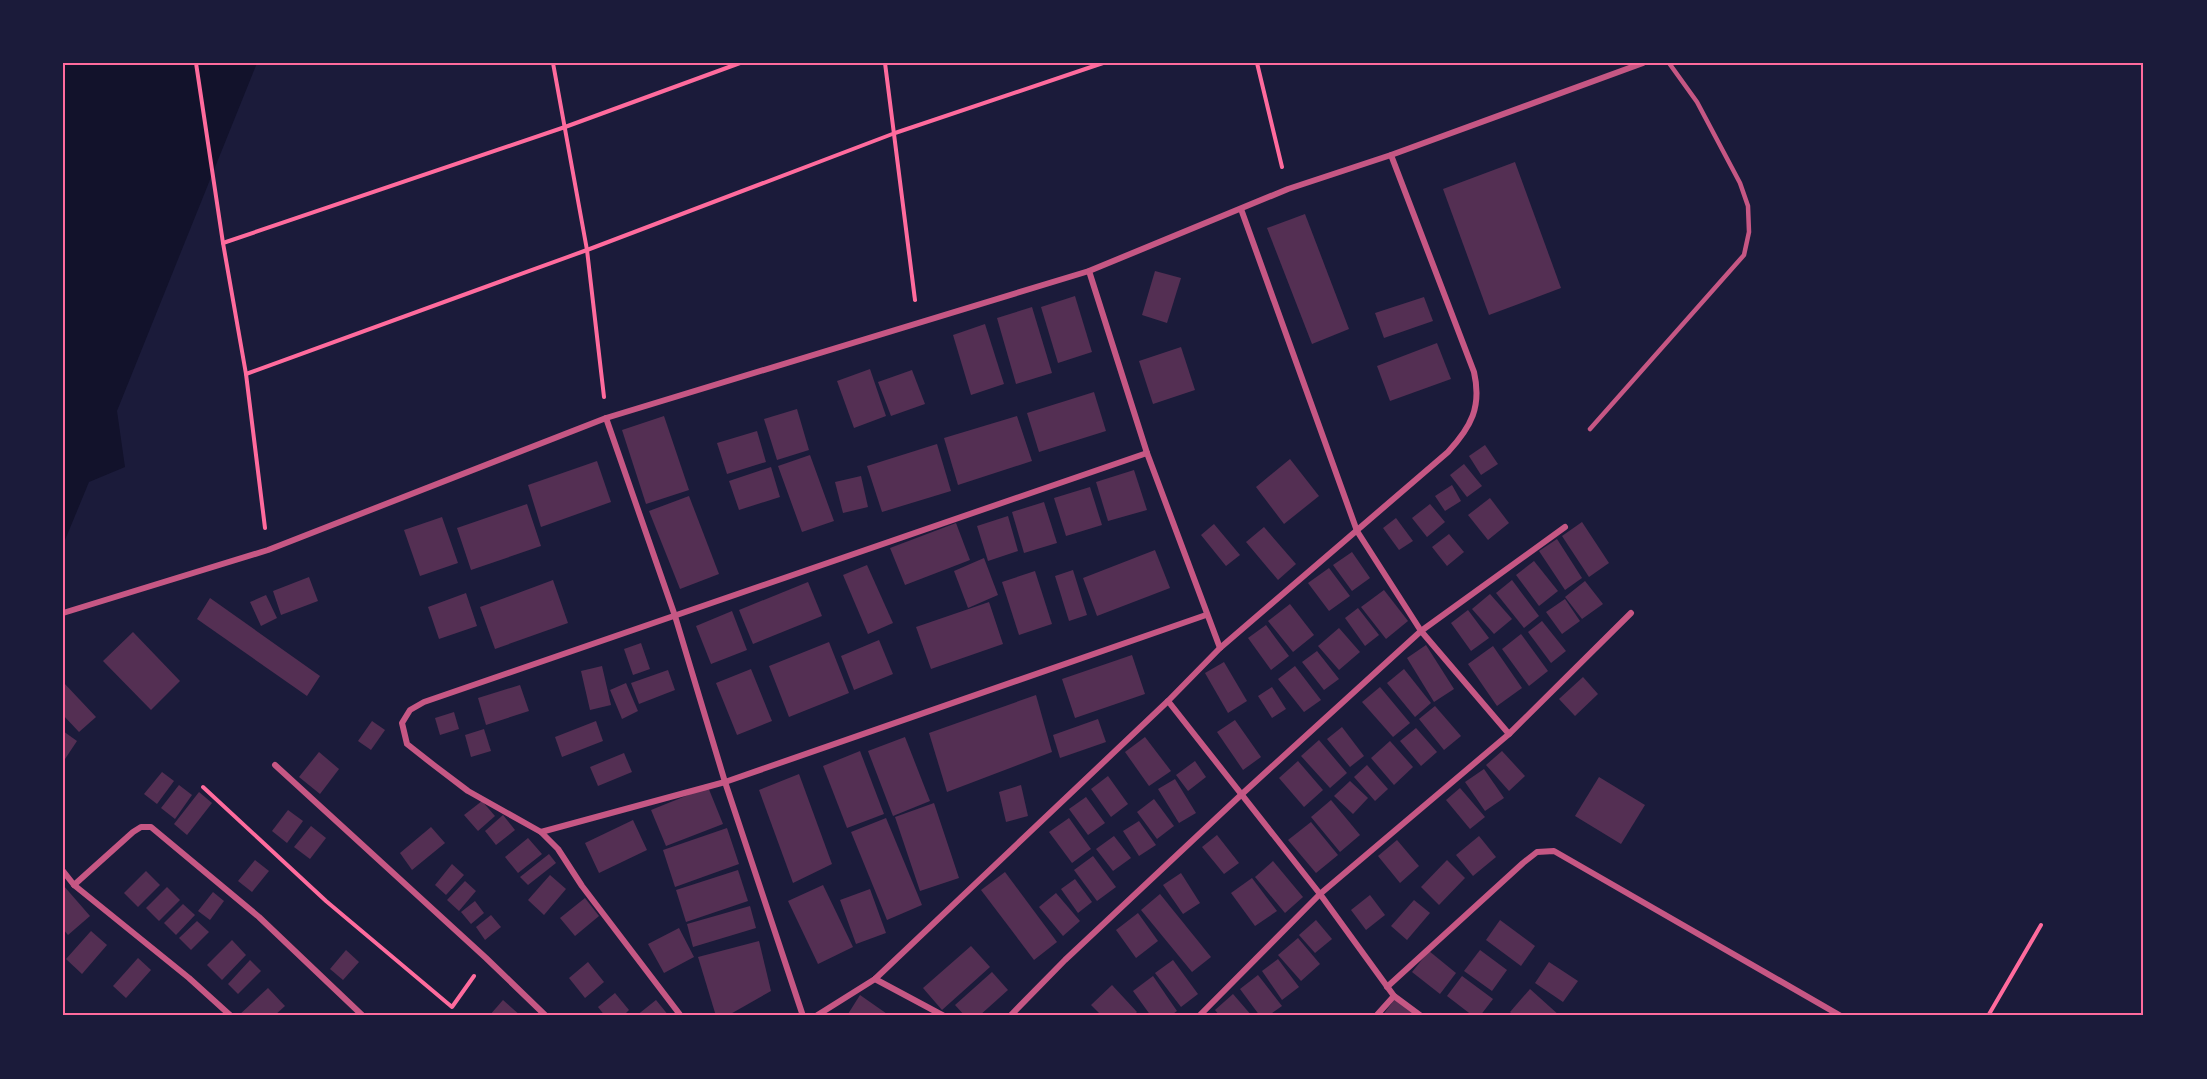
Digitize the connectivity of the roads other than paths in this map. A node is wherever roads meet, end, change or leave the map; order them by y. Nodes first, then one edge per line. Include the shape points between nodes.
1 (1643, 63) edge
2 (1669, 63) edge
3 (1391, 155) junction
4 (1241, 209) junction
5 (1089, 271) junction
6 (606, 418) junction
7 (1590, 429) dead end
8 (1147, 453) junction
9 (1565, 527) dead end
10 (1357, 531) junction
11 (1631, 613) dead end
12 (63, 614) edge
13 (1206, 615) junction
14 (675, 616) junction
15 (1421, 631) junction
16 (1220, 648) junction
17 (1168, 701) junction
18 (1509, 735) junction
19 (275, 765) dead end
20 (725, 782) junction
21 (1242, 794) junction
22 (541, 832) junction
23 (63, 871) edge
24 (74, 885) junction
25 (1320, 894) junction
26 (875, 979) junction
27 (1388, 987) junction
28 (1394, 996) junction
29 (1835, 1015) edge
30 (231, 1016) edge
31 (363, 1016) edge
32 (546, 1016) edge
33 (681, 1016) edge
34 (803, 1016) edge
35 (816, 1016) edge
36 (944, 1016) edge
37 (1010, 1016) edge
38 (1199, 1016) edge
39 (1376, 1016) edge
40 (1421, 1016) edge

1 - 3 street
2 - 7 lane via 1697,102 1740,183 1748,206 1749,232 1744,255
3 - 4 street
3 - 10 street via 1474,372 1476,406 1467,431 1448,452
4 - 5 street
4 - 10 street
5 - 6 street
5 - 8 street
6 - 12 street via 268,549
6 - 14 street
8 - 13 street
8 - 14 street
9 - 15 street
10 - 15 street
10 - 16 street
11 - 18 street
13 - 16 street
13 - 20 street
14 - 20 street
14 - 22 street via 410,710 402,723 407,744 468,791
15 - 18 street
15 - 21 street
16 - 17 street
17 - 21 street
17 - 26 street
18 - 25 street
19 - 32 street
20 - 22 street
20 - 34 street
21 - 25 street
21 - 37 street
22 - 33 street via 558,849
23 - 24 street
24 - 30 street
24 - 31 street via 133,832 151,827 259,917
25 - 27 street
25 - 38 street
26 - 35 street
26 - 36 street
27 - 28 street
27 - 29 street via 1523,863 1537,852 1554,851
28 - 39 street
28 - 40 street

